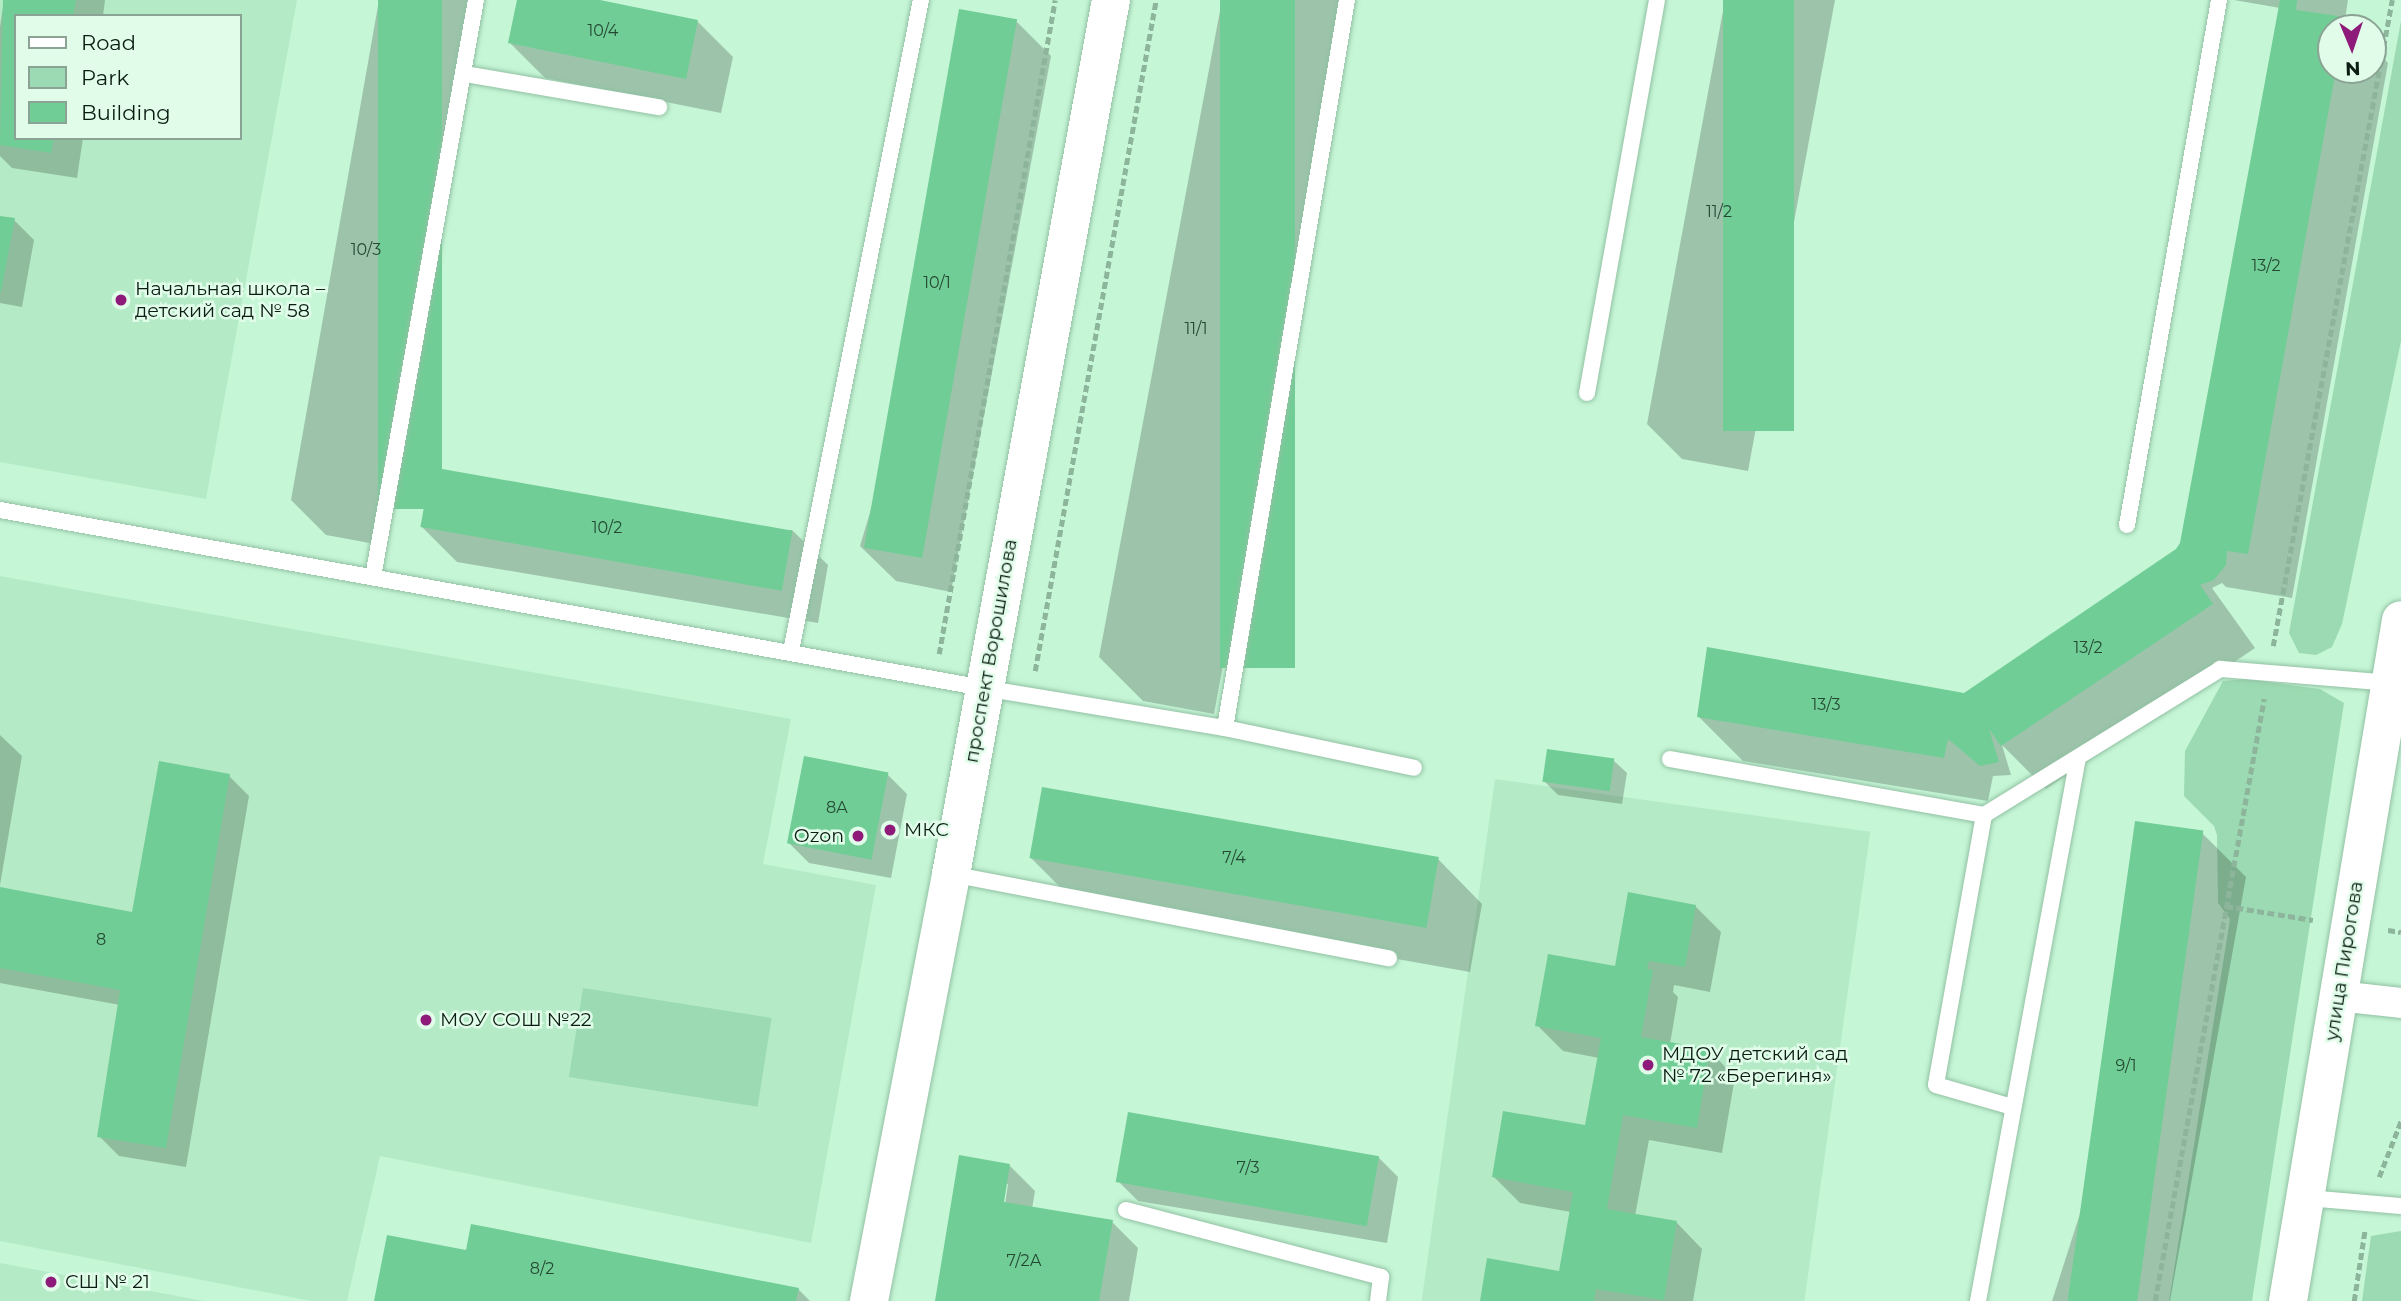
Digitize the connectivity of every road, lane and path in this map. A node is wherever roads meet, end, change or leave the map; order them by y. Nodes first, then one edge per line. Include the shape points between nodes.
1 (477, 0) edge
2 (921, 0) edge
3 (1055, 0) edge
4 (1111, 0) edge
5 (1156, 0) edge
6 (1347, 0) edge
7 (1657, 0) edge
8 (2218, 0) edge
9 (465, 74) junction
10 (659, 107) dead end
11 (1587, 393) dead end
12 (0, 509) edge
13 (2127, 525) dead end
14 (373, 577) junction
15 (2401, 620) edge
16 (791, 652) junction
17 (935, 679) junction
18 (2389, 683) junction
19 (984, 688) junction
20 (1030, 696) junction
21 (1225, 728) junction
22 (2078, 758) junction
23 (1670, 759) dead end
24 (1414, 768) dead end
25 (1984, 815) junction
26 (951, 874) junction
27 (1389, 958) dead end
28 (2338, 996) junction
29 (2401, 1003) edge
30 (2012, 1107) junction
31 (2307, 1198) junction
32 (2401, 1206) edge
33 (1126, 1210) dead end
34 (869, 1301) edge
35 (1378, 1301) edge
36 (1978, 1301) edge
37 (2288, 1301) edge

1 - 9 lane
2 - 16 lane
3 - 17 path
4 - 19 street, проспект Ворошилова
5 - 20 path
6 - 21 lane
7 - 11 lane
8 - 13 lane
9 - 10 lane
9 - 14 lane
12 - 14 lane
14 - 16 lane
15 - 18 street, улица Пирогова
16 - 17 lane
17 - 19 lane
18 - 22 lane via 2220,669
18 - 28 street, улица Пирогова
19 - 20 lane
19 - 26 street, проспект Ворошилова
20 - 21 lane
21 - 24 lane
22 - 25 lane
22 - 30 lane
23 - 25 lane
25 - 30 lane via 1936,1085
26 - 27 lane
26 - 34 street, проспект Ворошилова
28 - 29 street
28 - 31 street, улица Пирогова
30 - 36 lane
31 - 32 lane
31 - 37 street, улица Пирогова
33 - 35 lane via 1381,1277

